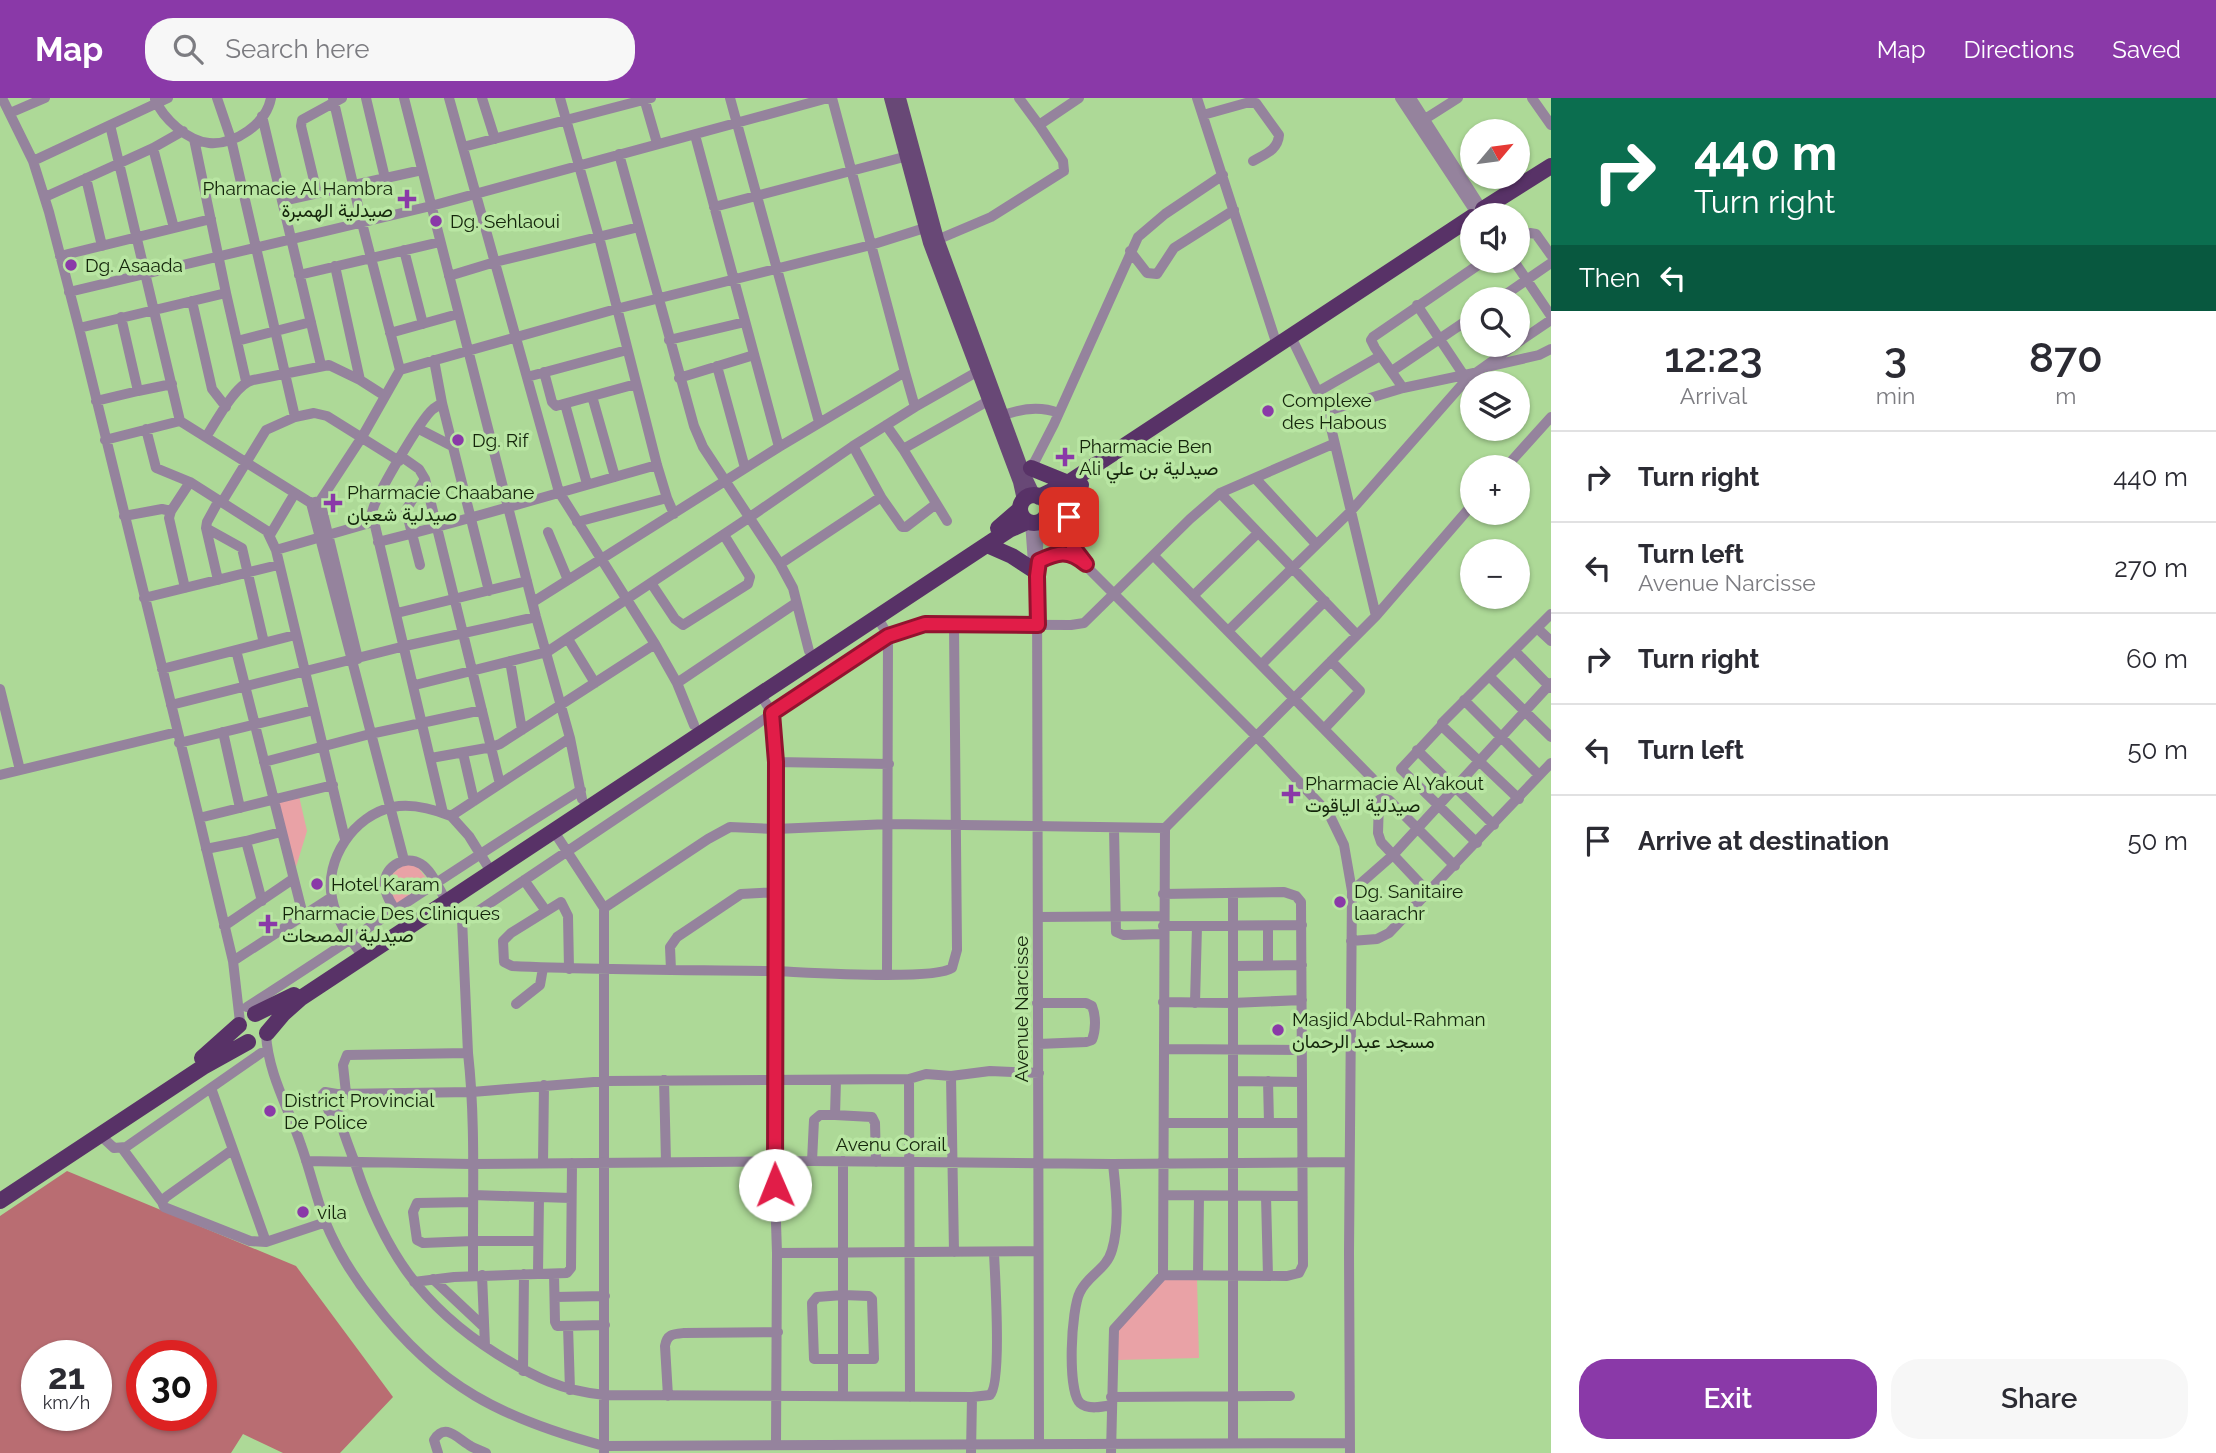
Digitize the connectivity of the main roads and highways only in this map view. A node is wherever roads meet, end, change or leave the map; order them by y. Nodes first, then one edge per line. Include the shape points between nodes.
1 (890, 98) edge
2 (900, 98) edge
3 (1551, 166) edge
4 (1551, 174) edge
5 (1497, 203) edge
6 (1500, 203) edge
7 (930, 227) junction
8 (1460, 227) edge
9 (1460, 228) edge
10 (981, 369) junction
11 (998, 416) junction
12 (1027, 470) junction
13 (1075, 483) junction
14 (1035, 511) junction
15 (987, 545) junction
16 (1074, 551) road end
17 (1037, 570) road end
18 (442, 893) junction
19 (247, 1017) junction
20 (266, 1034) junction
21 (253, 1046) junction
22 (157, 1093) junction
23 (0, 1197) edge

1 - 7 main road via 904,157
2 - 7 main road
3 - 5 highway
4 - 6 highway
7 - 10 main road
8 - 13 highway
9 - 13 highway via 1294,343
10 - 11 main road
10 - 11 main road via 988,401
11 - 12 main road
11 - 14 main road via 1019,482
12 - 13 highway
12 - 14 main road
13 - 14 highway
13 - 16 highway via 1069,517
14 - 15 highway
14 - 18 highway via 999,527 582,795 484,859
15 - 17 highway
15 - 18 highway via 553,830
18 - 19 highway via 399,915 288,999
18 - 20 highway via 302,998
19 - 20 highway via 264,1019
19 - 21 highway via 241,1036
19 - 22 highway
20 - 21 highway
21 - 22 highway via 214,1060
22 - 23 highway
22 - 23 highway via 100,1135

